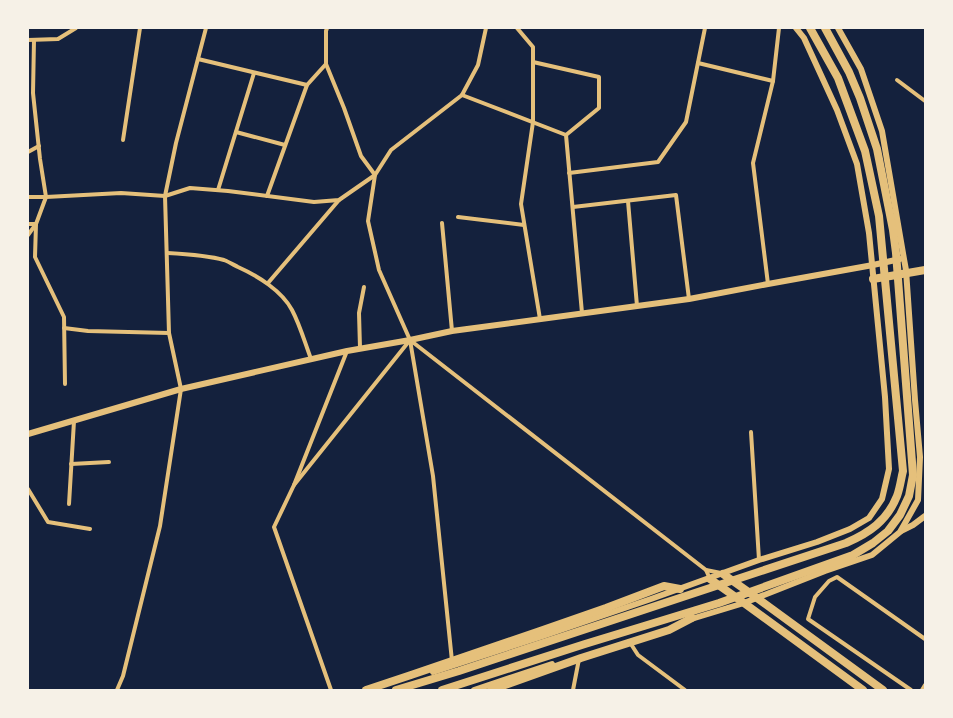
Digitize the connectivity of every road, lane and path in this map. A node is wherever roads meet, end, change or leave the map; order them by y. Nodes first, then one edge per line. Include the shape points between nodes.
1 (76, 28) edge
2 (140, 28) edge
3 (206, 28) edge
4 (327, 28) edge
5 (486, 28) edge
6 (517, 28) edge
7 (705, 28) edge
8 (779, 28) edge
9 (796, 28) edge
10 (810, 28) edge
11 (825, 28) edge
12 (838, 28) edge
13 (28, 40) edge
14 (34, 40) junction
15 (198, 59) junction
16 (533, 62) junction
17 (698, 63) junction
18 (326, 64) junction
19 (254, 72) junction
20 (898, 80) dead end
21 (773, 81) junction
22 (307, 85) junction
23 (462, 94) junction
24 (925, 101) edge
25 (533, 122) junction
26 (236, 132) junction
27 (566, 135) junction
28 (123, 140) dead end
29 (285, 145) junction
30 (39, 146) junction
31 (28, 152) edge
32 (569, 173) junction
33 (375, 175) junction
34 (218, 190) junction
35 (165, 196) junction
36 (267, 196) junction
37 (28, 197) edge
38 (46, 197) junction
39 (339, 200) junction
40 (628, 201) junction
41 (573, 207) junction
42 (458, 217) dead end
43 (442, 223) dead end
44 (28, 224) edge
45 (36, 224) junction
46 (524, 225) junction
47 (28, 235) edge
48 (167, 253) junction
49 (904, 258) junction
50 (873, 266) junction
51 (925, 270) edge
52 (906, 273) junction
53 (873, 279) junction
54 (268, 283) junction
55 (768, 284) junction
56 (364, 287) dead end
57 (688, 299) junction
58 (637, 306) junction
59 (582, 313) junction
60 (540, 319) junction
61 (64, 328) junction
62 (452, 331) junction
63 (169, 333) junction
64 (410, 340) junction
65 (360, 348) junction
66 (347, 351) junction
67 (311, 359) junction
68 (65, 384) dead end
69 (181, 389) junction
70 (74, 421) junction
71 (751, 432) dead end
72 (28, 434) edge
73 (109, 462) dead end
74 (71, 464) junction
75 (294, 486) junction
76 (28, 489) edge
77 (69, 504) dead end
78 (925, 516) edge
79 (90, 529) dead end
80 (900, 532) junction
81 (759, 560) junction
82 (706, 570) junction
83 (723, 574) junction
84 (710, 579) junction
85 (680, 589) junction
86 (757, 598) junction
87 (744, 603) junction
88 (692, 618) junction
89 (628, 639) junction
90 (925, 639) edge
91 (580, 655) junction
92 (453, 665) junction
93 (925, 685) edge
94 (117, 690) edge
95 (331, 690) edge
96 (366, 690) edge
97 (376, 690) edge
98 (396, 690) edge
99 (442, 690) edge
100 (474, 690) edge
101 (491, 690) edge
102 (573, 690) edge
103 (685, 690) edge
104 (863, 690) edge
105 (883, 690) edge
106 (911, 690) edge
107 (922, 690) edge

1 - 14 street via 58,38
2 - 28 street
3 - 15 street
4 - 18 street
5 - 23 street via 478,65
6 - 16 street via 533,48
7 - 17 street
8 - 21 street
9 - 50 street via 804,38 837,110 857,164
10 - 98 main road via 838,78 865,151 878,216 903,471 890,510 878,524 861,537 846,543
11 - 99 main road via 860,98 877,149 893,230 913,475 909,496 900,515 888,531 852,555 719,603
12 - 49 street via 860,69 882,131
13 - 14 street
14 - 30 street via 33,93
15 - 19 street
15 - 35 street
16 - 25 street
16 - 27 street via 599,77 600,108
17 - 21 street
17 - 32 street via 686,122 658,162
18 - 22 street
18 - 33 street via 361,156
19 - 22 street
19 - 26 street
20 - 24 street
21 - 55 street via 752,163
22 - 29 street
23 - 25 street
23 - 33 street via 391,150
25 - 27 street
25 - 46 street via 521,204
26 - 29 street
26 - 34 street
27 - 32 street
29 - 36 street
30 - 31 street
30 - 38 street
32 - 41 street
33 - 39 street
33 - 64 street via 368,221 379,270
34 - 35 street via 190,188
34 - 36 street
35 - 38 street via 121,193
35 - 48 street
36 - 39 street via 314,202
37 - 38 street
38 - 45 street
39 - 54 street
40 - 41 street
40 - 57 street via 676,196
40 - 58 street
41 - 59 street
42 - 46 street
43 - 62 street
44 - 45 street
45 - 47 street
45 - 61 street via 35,257 64,317
46 - 60 street
48 - 54 street via 225,260
48 - 63 street
49 - 50 street
49 - 52 street
50 - 53 street
50 - 55 street
51 - 52 main road
52 - 53 main road
52 - 80 street via 920,457 918,500
53 - 81 street via 885,397 889,469 882,499 869,518 850,529
54 - 67 street via 292,309
55 - 57 street
56 - 65 street via 359,313
57 - 58 street
58 - 59 street
59 - 60 street
60 - 62 street
61 - 63 street
61 - 68 street
62 - 64 street
63 - 69 street
64 - 65 street
64 - 75 street
64 - 82 street
64 - 92 street via 433,476
65 - 66 street
66 - 67 street
66 - 75 street
67 - 69 street
69 - 70 street
69 - 94 street via 160,526
70 - 72 street
70 - 74 street
71 - 81 street
73 - 74 street
74 - 77 street
75 - 95 street via 274,527
76 - 79 street via 48,522
78 - 80 street
80 - 86 street via 872,555
81 - 83 street
82 - 83 street
82 - 84 street
83 - 84 street
83 - 86 main road
84 - 85 street
84 - 87 main road
85 - 92 street
85 - 96 main road via 664,586
86 - 87 street
86 - 105 main road
87 - 88 street
87 - 104 main road
88 - 89 street
88 - 101 main road via 669,630
89 - 91 street
89 - 103 street via 638,655
90 - 106 street via 838,577 829,581 815,596 808,619
91 - 100 street
91 - 102 street
92 - 97 street
93 - 107 street

